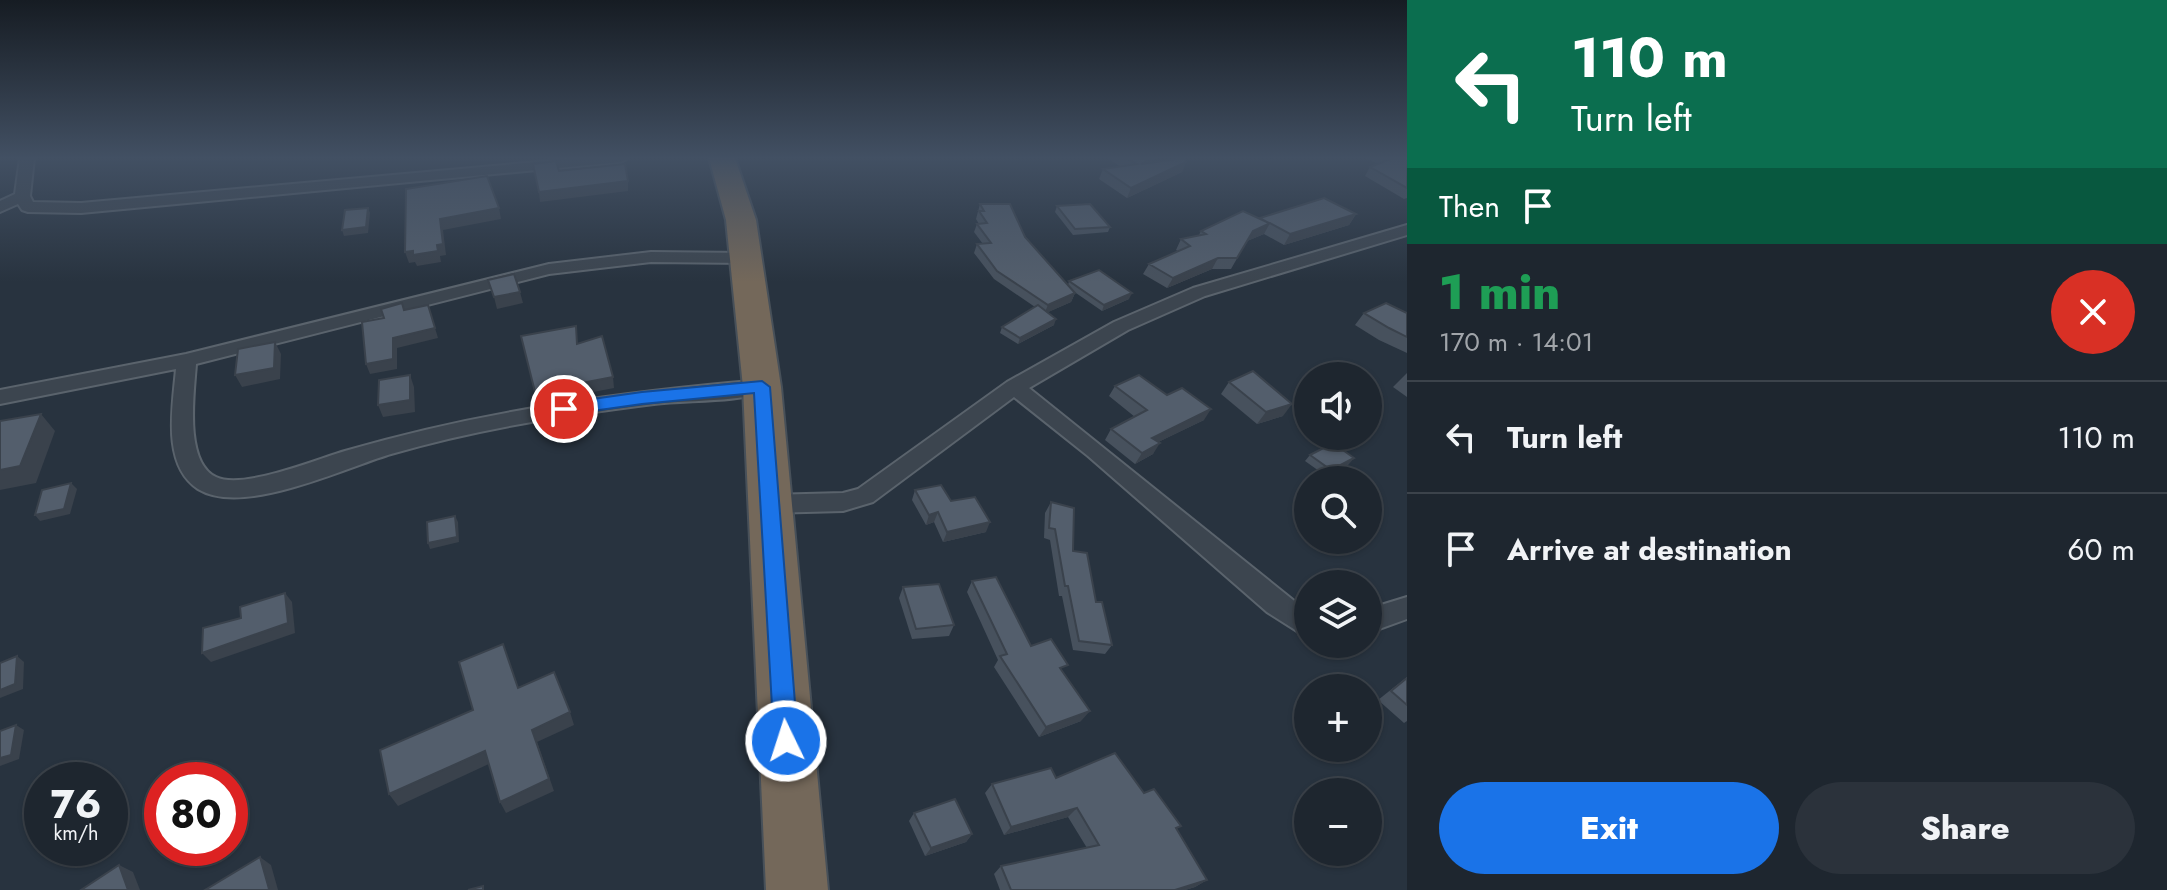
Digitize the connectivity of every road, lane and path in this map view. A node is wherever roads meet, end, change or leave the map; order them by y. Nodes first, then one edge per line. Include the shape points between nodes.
1 (24, 200) edge
2 (172, 200) edge
3 (735, 200) edge
4 (1407, 230) edge
5 (747, 258) junction
6 (186, 360) junction
7 (762, 387) junction
8 (1014, 387) junction
9 (0, 397) edge
10 (769, 504) junction
11 (1407, 608) edge
12 (1382, 616) edge
13 (1294, 618) edge
14 (797, 890) edge

1 - 2 street via 28,207 81,208
3 - 5 highway
4 - 8 street via 1199,292 1121,326
5 - 6 street via 651,257 549,269
5 - 7 highway
6 - 7 street via 185,455 194,474 221,489 282,479 480,423 620,400
6 - 9 street
7 - 10 highway
8 - 10 street via 865,496 843,502
8 - 13 street
10 - 14 highway
11 - 12 street

